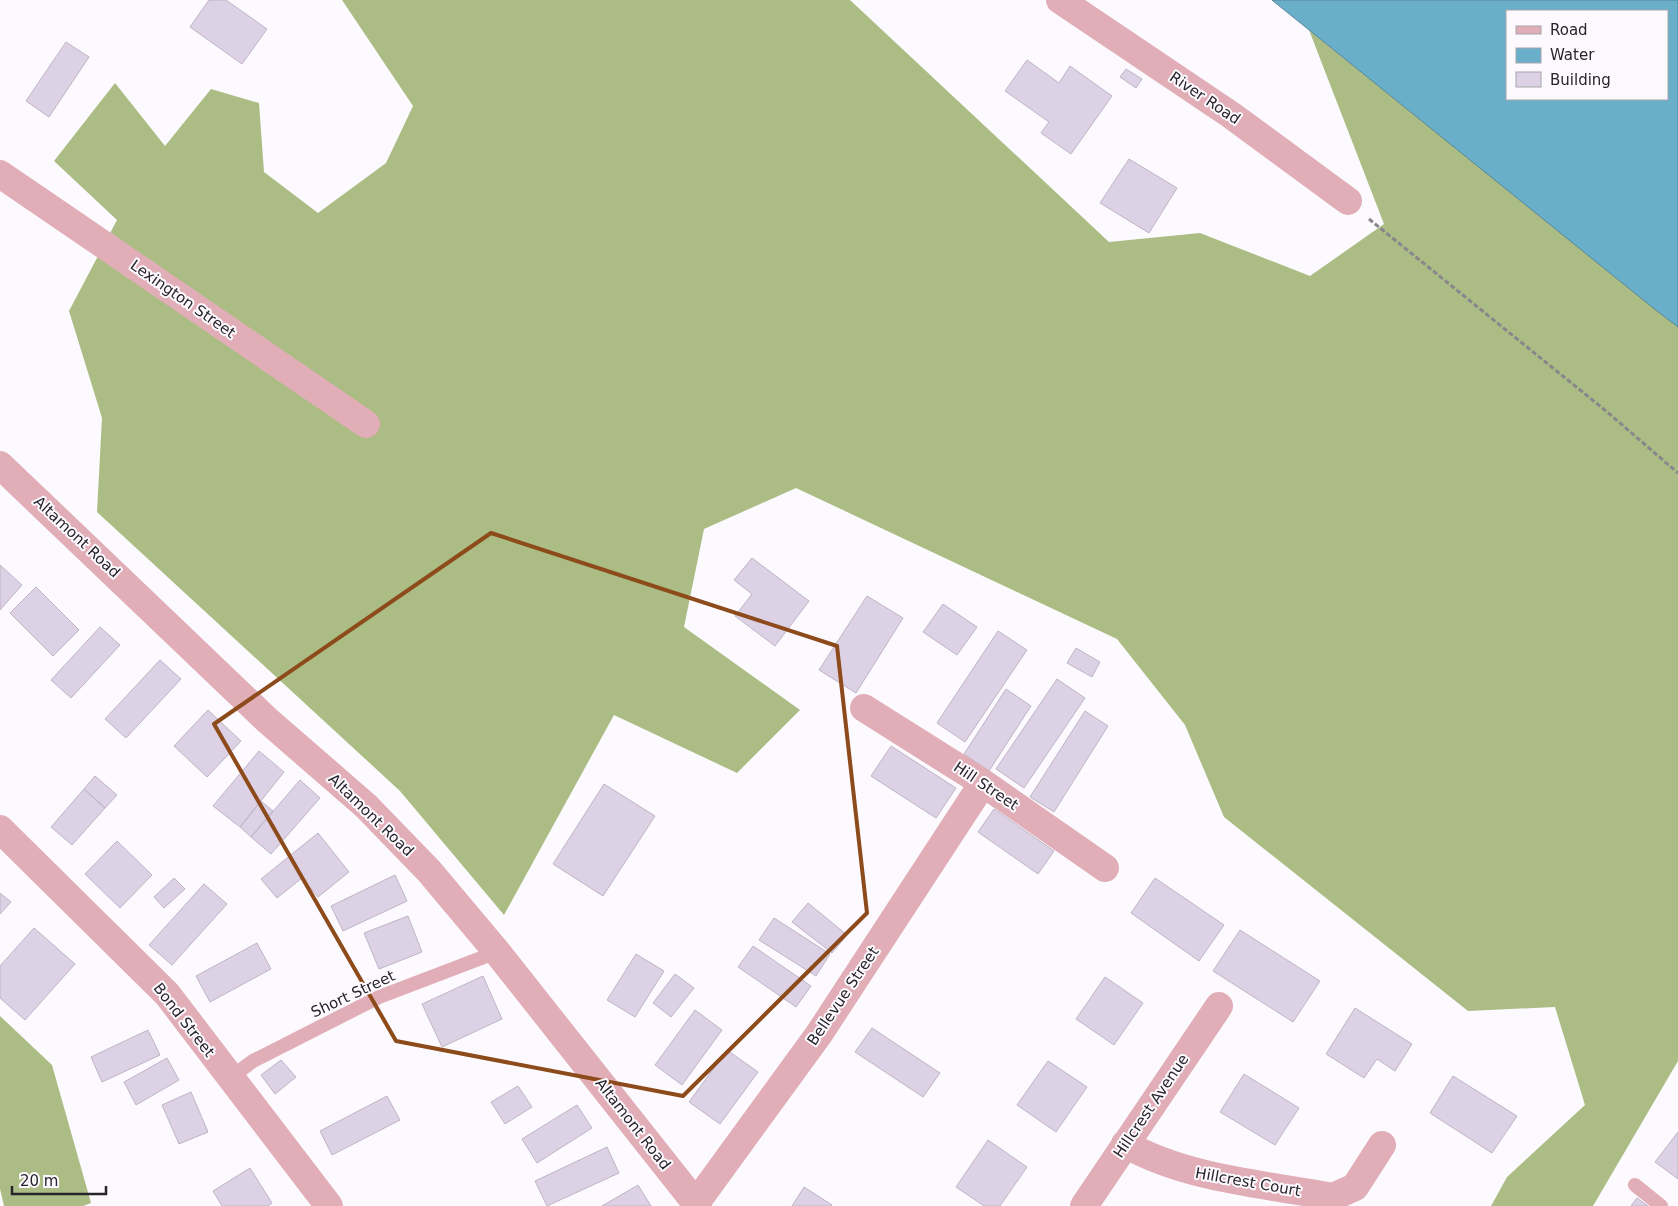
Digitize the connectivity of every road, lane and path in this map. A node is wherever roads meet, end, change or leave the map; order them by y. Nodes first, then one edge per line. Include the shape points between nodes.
1 (1060, 0) edge
2 (0, 174) edge
3 (1348, 201) joint
4 (366, 424) dead end
5 (0, 465) edge
6 (1678, 473) edge
7 (864, 708) dead end
8 (983, 783) junction
9 (0, 829) edge
10 (1105, 868) dead end
11 (497, 952) junction
12 (1219, 1006) dead end
13 (230, 1078) junction
14 (1125, 1144) junction
15 (1382, 1145) dead end
16 (1635, 1185) dead end
17 (697, 1205) edge
18 (329, 1206) edge
19 (1084, 1206) edge
20 (1661, 1206) edge

1 - 3 street, River Road via 1231,115
2 - 4 street, Lexington Street
3 - 6 path
5 - 11 street, Altamont Road via 267,720 366,806 429,871
7 - 8 street, Hill Street
8 - 10 street, Hill Street
8 - 17 street, Bellevue Street via 818,1034
9 - 13 street, Bond Street via 167,994
11 - 13 lane, Short Street via 379,997 253,1061
11 - 17 street, Altamont Road
12 - 14 street, Hillcrest Avenue
13 - 18 street, Bond Street
14 - 15 street, Hillcrest Court via 1147,1157 1187,1170 1333,1197 1355,1187
14 - 19 street, Hillcrest Avenue
16 - 20 lane

